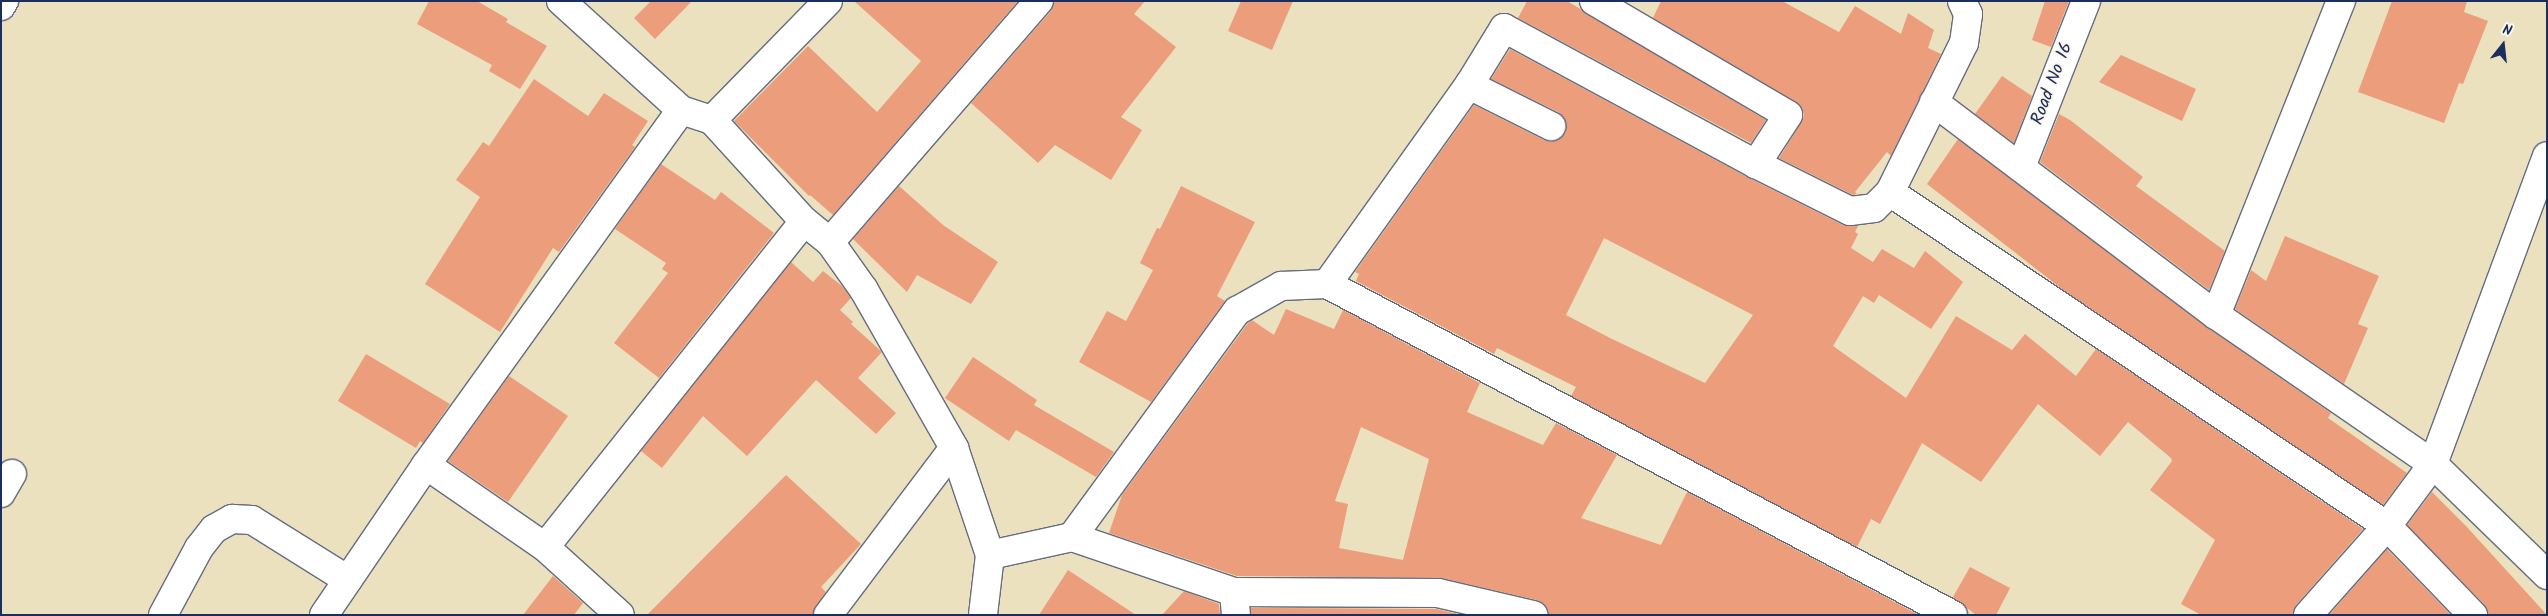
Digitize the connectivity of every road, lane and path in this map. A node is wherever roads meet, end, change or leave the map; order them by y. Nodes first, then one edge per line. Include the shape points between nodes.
1 (4, 1) edge
2 (562, 1) edge
3 (828, 1) edge
4 (1038, 1) edge
5 (1594, 1) edge
6 (1962, 1) edge
7 (2086, 1) edge
8 (2341, 1) edge
9 (1, 6) edge
10 (1470, 85) junction
11 (1934, 102) junction
12 (681, 110) junction
13 (712, 120) junction
14 (1551, 126) dead end
15 (2547, 156) edge
16 (1756, 164) junction
17 (2021, 167) junction
18 (1890, 192) junction
19 (804, 220) junction
20 (830, 242) junction
21 (1327, 284) junction
22 (2216, 315) junction
23 (954, 448) junction
24 (2432, 464) junction
25 (426, 465) junction
26 (2387, 526) junction
27 (1072, 537) junction
28 (545, 547) junction
29 (990, 555) junction
30 (2547, 575) edge
31 (348, 580) junction
32 (1235, 604) edge
33 (164, 615) edge
34 (324, 615) edge
35 (620, 615) edge
36 (828, 615) edge
37 (983, 615) edge
38 (1533, 615) edge
39 (1953, 615) edge
40 (2308, 615) edge
41 (2473, 615) edge

1 - 9 street
2 - 12 street
3 - 13 street
4 - 20 street
5 - 16 street via 1788,115
6 - 11 street via 1968,14 1964,43
7 - 17 street, Road No 16
8 - 22 street
10 - 14 street
10 - 16 street via 1504,28
10 - 21 street
11 - 17 street
11 - 18 street
12 - 13 street
12 - 25 street
13 - 19 street
15 - 24 street
16 - 18 street via 1850,211 1874,208
17 - 22 street
18 - 26 street
19 - 20 street
19 - 28 street
20 - 23 street via 864,290
21 - 27 street via 1281,286 1237,311
21 - 39 street
22 - 24 street
23 - 29 street
23 - 36 street
24 - 26 street
24 - 30 street
25 - 28 street
25 - 31 street
26 - 40 street
26 - 41 street
27 - 29 street
27 - 32 street
28 - 35 street
29 - 37 street
31 - 33 street via 252,520 232,519 214,529 199,548
31 - 34 street
32 - 38 street via 1438,593

